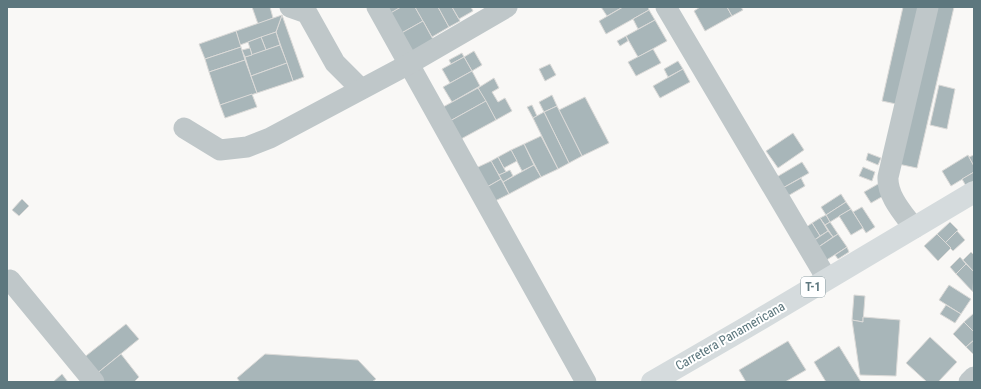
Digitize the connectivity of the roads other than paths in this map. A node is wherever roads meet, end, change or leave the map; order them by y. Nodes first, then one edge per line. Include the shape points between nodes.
1 (290, 7) edge
2 (377, 7) edge
3 (507, 7) edge
4 (666, 7) edge
5 (928, 7) edge
6 (409, 64) junction
7 (361, 89) junction
8 (184, 128) dead end
9 (974, 192) edge
10 (914, 228) junction
11 (827, 279) junction
12 (10, 280) dead end
13 (974, 377) edge
14 (94, 382) edge
15 (586, 382) edge
16 (652, 382) edge
17 (968, 382) edge

1 - 7 street via 307,13 335,64
2 - 6 street
3 - 6 street
4 - 11 street
5 - 10 street via 887,184 895,201
6 - 7 street
6 - 15 street
7 - 8 street via 247,148 220,150
9 - 10 highway, Carretera Panamericana / T-1
10 - 11 highway, Carretera Panamericana / T-1
11 - 16 highway, Carretera Panamericana / T-1
12 - 14 street
13 - 17 street

